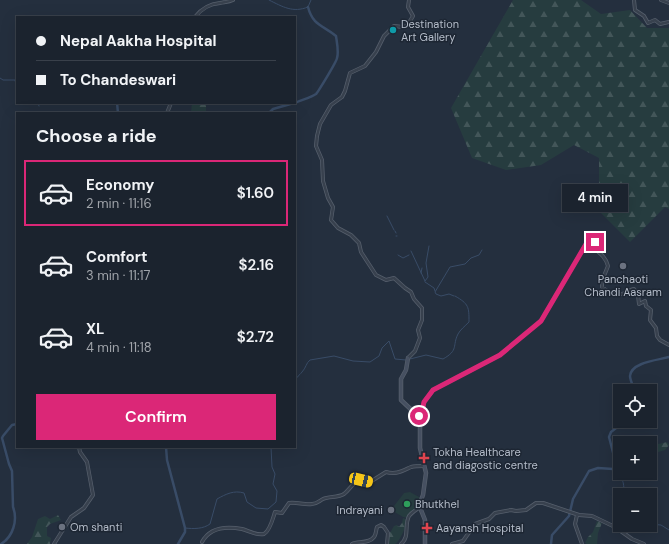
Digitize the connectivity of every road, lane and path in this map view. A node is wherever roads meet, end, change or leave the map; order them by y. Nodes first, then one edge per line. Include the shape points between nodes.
1 (233, 0) edge
2 (409, 0) edge
3 (634, 0) edge
4 (661, 0) edge
5 (669, 3) edge
6 (196, 16) edge
7 (669, 22) edge
8 (669, 345) edge
9 (408, 360) joint
10 (419, 416) junction
11 (79, 448) edge
12 (424, 466) junction
13 (420, 507) junction
14 (577, 515) junction
15 (202, 542) dead end
16 (54, 544) edge
17 (352, 544) edge
18 (387, 544) edge
19 (401, 544) edge
20 (425, 544) edge
21 (452, 544) edge
22 (582, 544) edge
23 (644, 544) edge

1 - 6 street via 206,6
2 - 9 street via 408,7 413,16 407,26 394,26 384,36 365,66 350,73 342,97 331,105 320,124 316,144 322,160 324,184 333,206 331,220 359,243 361,252 376,275 386,280 394,278 411,292 422,308 422,320 418,330 420,338
3 - 7 street via 635,10 644,16 648,23 655,20 660,24
4 - 5 street
8 - 10 street via 657,336 656,328 650,320 651,310 645,301 639,304 634,289 616,295 602,287 608,263 596,249 598,243 589,239 541,321 500,355 433,390 424,402
9 - 10 main road via 401,379 401,400
10 - 12 main road via 420,448
11 - 16 street via 87,462 93,495 88,505 71,517
12 - 13 main road via 426,473
12 - 15 street via 392,474 386,472 370,482 358,481 345,493 324,498 317,503 289,503 282,513 276,512 264,534 218,528
13 - 19 street via 409,517 406,540
13 - 20 main road via 425,520
14 - 21 street via 543,503 536,503 526,510 495,512 489,519 475,524 463,541
14 - 22 street via 575,524
14 - 23 street via 592,516
17 - 18 street via 371,539 380,526 387,532

